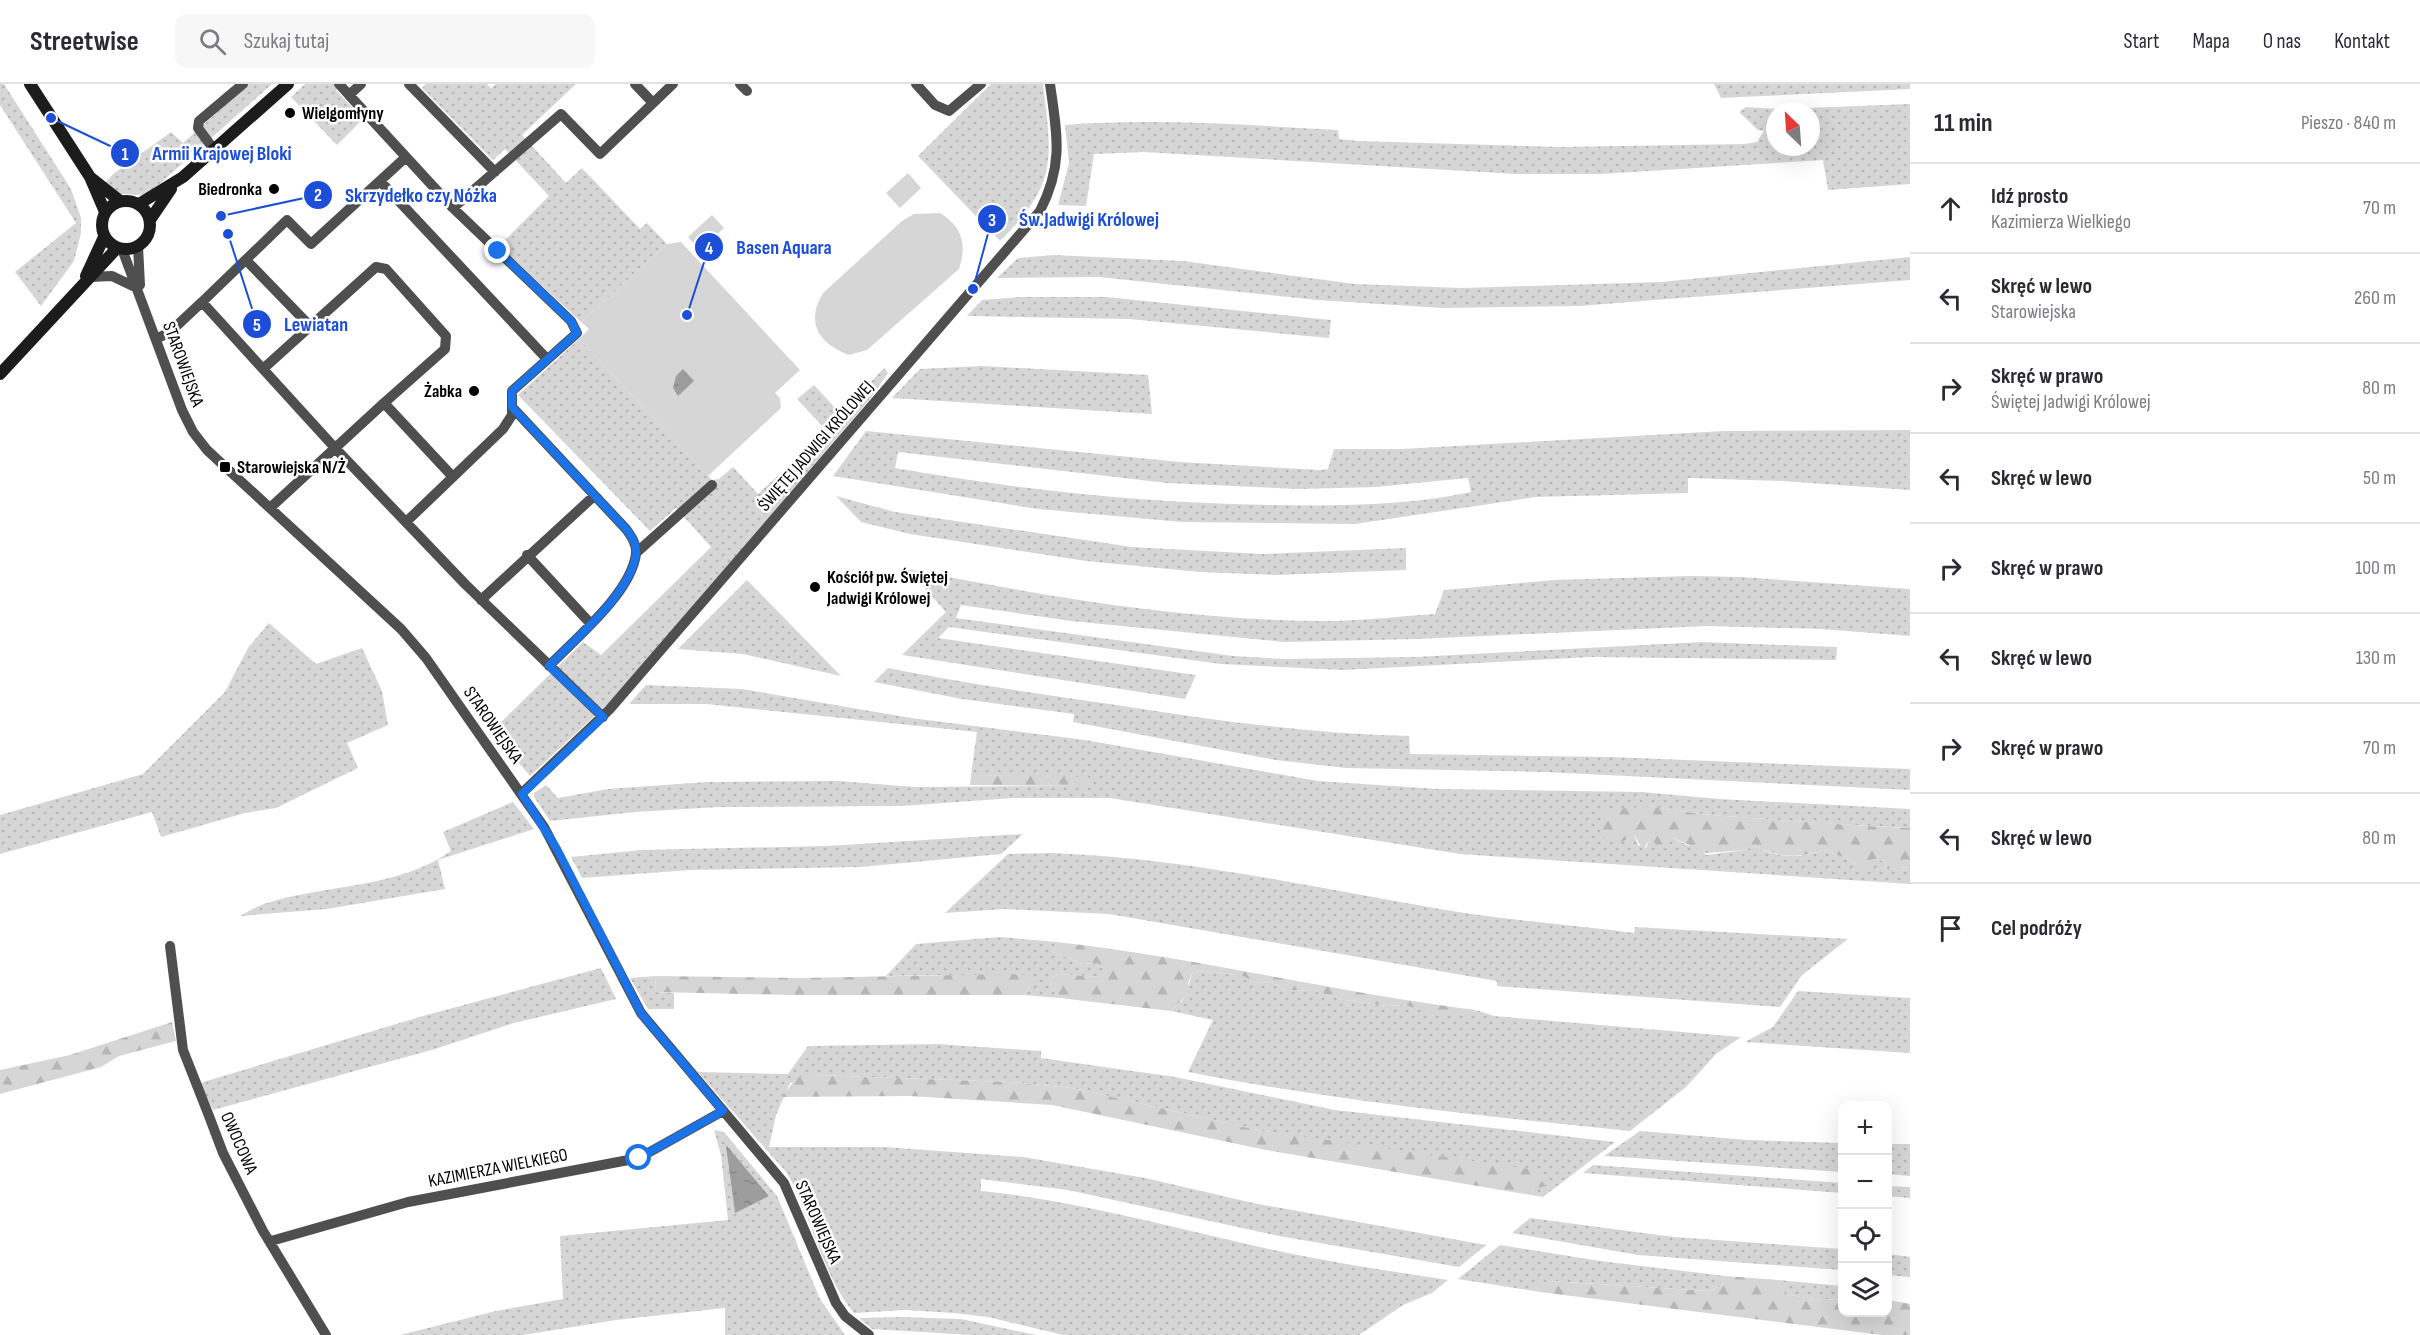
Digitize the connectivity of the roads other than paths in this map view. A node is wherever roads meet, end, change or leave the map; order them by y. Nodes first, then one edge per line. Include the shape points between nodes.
1 (30, 84) edge
2 (243, 84) edge
3 (288, 84) edge
4 (339, 84) edge
5 (361, 84) edge
6 (410, 84) edge
7 (635, 84) edge
8 (673, 84) edge
9 (916, 84) edge
10 (981, 84) edge
11 (1050, 84) edge
12 (233, 88) edge
13 (349, 95) junction
14 (653, 103) junction
15 (216, 151) junction
16 (406, 157) junction
17 (495, 172) junction
18 (90, 177) junction
19 (176, 182) junction
20 (380, 182) junction
21 (120, 201) junction
22 (139, 204) junction
23 (453, 208) junction
24 (105, 212) junction
25 (150, 220) junction
26 (104, 237) junction
27 (138, 246) junction
28 (120, 249) junction
29 (246, 260) junction
30 (87, 280) junction
31 (139, 292) junction
32 (202, 302) junction
33 (310, 326) junction
34 (156, 339) junction
35 (547, 359) junction
36 (264, 368) junction
37 (0, 374) edge
38 (384, 403) junction
39 (512, 407) junction
40 (335, 448) junction
41 (453, 477) junction
42 (712, 485) dead end
43 (594, 495) junction
44 (270, 508) junction
45 (406, 522) junction
46 (636, 553) junction
47 (527, 555) junction
48 (481, 600) junction
49 (590, 623) junction
50 (549, 666) junction
51 (603, 717) junction
52 (522, 794) junction
53 (170, 946) dead end
54 (723, 1111) junction
55 (271, 1241) junction
56 (326, 1335) edge
57 (869, 1335) edge

1 - 18 street
2 - 12 street
3 - 15 street
4 - 13 street
5 - 13 street
6 - 17 street
7 - 14 street
8 - 14 street
9 - 10 street via 935,105 949,111
11 - 51 street, ŚWIĘTEJ JADWIGI KRÓLOWEJ via 1059,148 1054,181 1040,211
12 - 15 street via 199,122 198,128
13 - 16 street
14 - 17 street via 600,154 561,114
15 - 19 street
16 - 20 street
16 - 23 street
17 - 23 street
18 - 21 street
18 - 24 street
19 - 22 street
19 - 25 street
20 - 29 street via 311,244 287,220
20 - 35 street
21 - 22 street
21 - 24 street
22 - 25 street
23 - 35 street via 576,327 577,333
24 - 26 street
25 - 27 street via 149,235
26 - 28 street
26 - 30 street
27 - 28 street
27 - 31 street
28 - 30 street
28 - 31 street, STAROWIEJSKA
29 - 32 street
29 - 33 street
30 - 31 street via 112,276
30 - 37 street
31 - 34 street, STAROWIEJSKA
32 - 34 street via 170,332
32 - 36 street
33 - 36 street
33 - 38 street via 376,267 386,269 448,342
34 - 44 street, STAROWIEJSKA via 193,432
35 - 39 street via 512,391
36 - 40 street
38 - 40 street
38 - 41 street
39 - 41 street via 512,415 503,429
39 - 43 street
40 - 44 street
40 - 45 street
41 - 45 street
42 - 46 street
43 - 46 street via 626,529
43 - 47 street
44 - 52 street, STAROWIEJSKA via 414,643
45 - 48 street
46 - 49 street via 619,592
47 - 48 street
47 - 49 street
48 - 50 street
49 - 50 street
50 - 51 street
51 - 52 street, ŚWIĘTEJ JADWIGI KRÓLOWEJ
52 - 54 street, STAROWIEJSKA via 557,849 641,1013
53 - 55 street, OWOCOWA via 183,1050 223,1153
54 - 55 street, KAZIMIERZA WIELKIEGO via 639,1158 408,1202
54 - 57 street, STAROWIEJSKA via 784,1183 836,1303 845,1316
55 - 56 street, OWOCOWA

